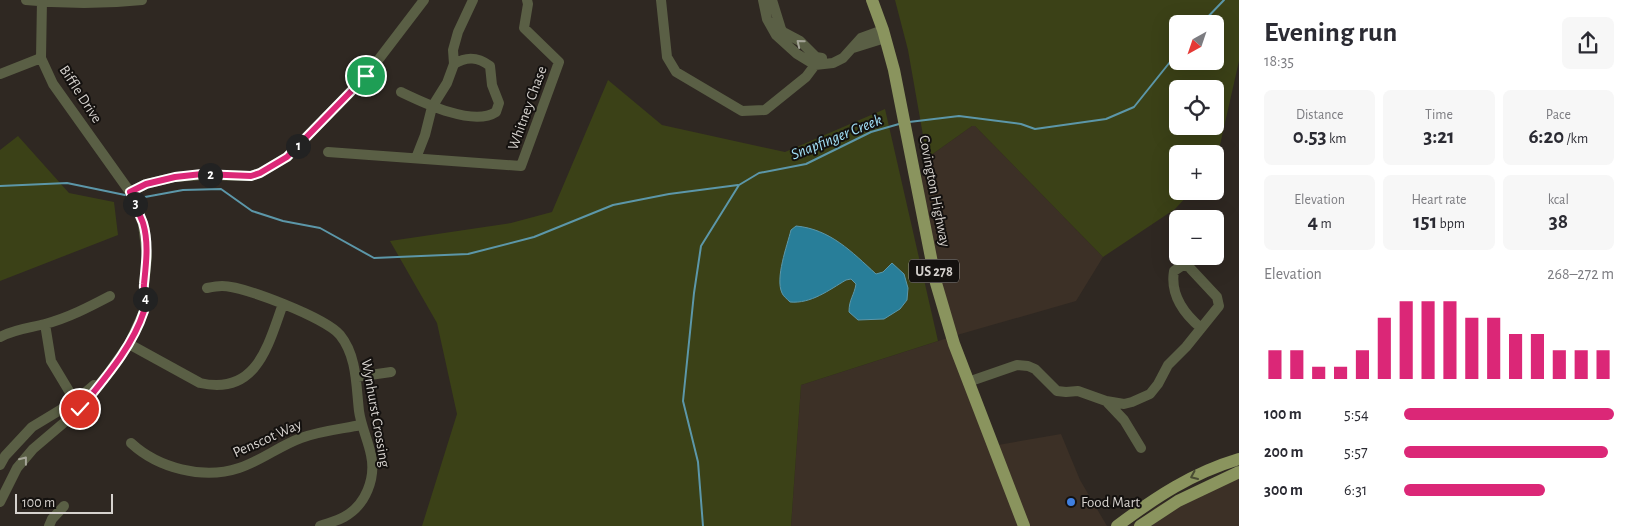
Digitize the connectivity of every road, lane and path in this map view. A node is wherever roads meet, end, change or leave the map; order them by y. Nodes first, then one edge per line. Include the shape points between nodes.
1 (26, 0) edge
2 (142, 0) edge
3 (424, 0) edge
4 (473, 0) edge
5 (527, 0) edge
6 (661, 0) edge
7 (763, 0) edge
8 (772, 0) edge
9 (872, 0) edge
10 (42, 1) edge
11 (884, 34) junction
12 (41, 58) junction
13 (815, 61) junction
14 (454, 64) junction
15 (0, 74) edge
16 (401, 92) dead end
17 (432, 107) junction
18 (328, 152) dead end
19 (416, 158) junction
20 (130, 192) junction
21 (207, 288) dead end
22 (110, 296) dead end
23 (283, 304) junction
24 (44, 324) junction
25 (1201, 328) junction
26 (0, 336) edge
27 (129, 344) junction
28 (391, 372) dead end
29 (356, 378) junction
30 (968, 382) junction
31 (1106, 401) junction
32 (78, 405) junction
33 (361, 425) junction
34 (131, 444) dead end
35 (1141, 448) dead end
36 (1239, 459) edge
37 (0, 465) edge
38 (1239, 472) edge
39 (0, 502) edge
40 (64, 506) dead end
41 (49, 526) edge
42 (320, 526) edge
43 (1024, 526) edge
44 (1117, 526) edge
45 (1140, 526) edge

1 - 10 street
2 - 10 street via 120,3
3 - 20 street via 366,76 287,157 251,176 202,174 175,177 146,184
4 - 14 street via 458,32 453,50
5 - 19 street, Whitney Chase via 524,28 559,62 521,166
6 - 13 street via 667,57 676,72 742,111 765,110 806,77
7 - 13 street via 767,19 776,35 797,54
13 -> 8 street via 800,42 781,29
9 - 11 main road, Covington Highway / US 278
10 - 12 street, Biffle Drive
11 - 13 street via 861,38 843,58 832,64
11 - 30 main road, Covington Highway / US 278 via 899,93 936,283
12 - 15 street
12 - 20 street, Biffle Drive via 53,84
14 - 17 street
14 - 17 street via 463,58 473,58 490,66 492,85 499,103 496,112 488,117
16 - 17 street
17 - 19 street
18 - 19 street, Whitney Chase
20 - 27 street, Biffle Drive via 143,224 147,257 145,309
21 - 23 street, Wynhurst Crossing via 240,289
22 - 24 street via 77,313
23 - 27 street via 257,365 243,378 227,385 200,382
23 - 29 street, Wynhurst Crossing via 327,323 340,335 350,353
24 - 26 street via 16,329
24 - 32 street via 51,362
25 - 25 street via 1219,306 1217,297 1189,267 1183,265 1174,271 1172,282 1181,308
25 - 31 street via 1168,365 1150,394 1124,404
27 - 32 street, Biffle Drive via 110,372
28 - 29 street
29 - 33 street, Wynhurst Crossing
30 - 31 street via 1017,365 1028,366 1057,391 1078,391
30 - 43 main road, Covington Highway / US 278
31 - 35 street via 1124,420
32 - 37 street, Biffle Drive via 32,427
39 -> 32 street, Biffle Drive via 18,468 33,449
33 - 34 street, Penscot Way via 308,436 238,469 210,473 169,465 140,452
33 - 42 street, Wynhurst Crossing via 371,456 372,475 368,489 351,512
36 -> 44 main road via 1189,478 1151,500
38 - 45 main road via 1178,501
40 - 41 street

